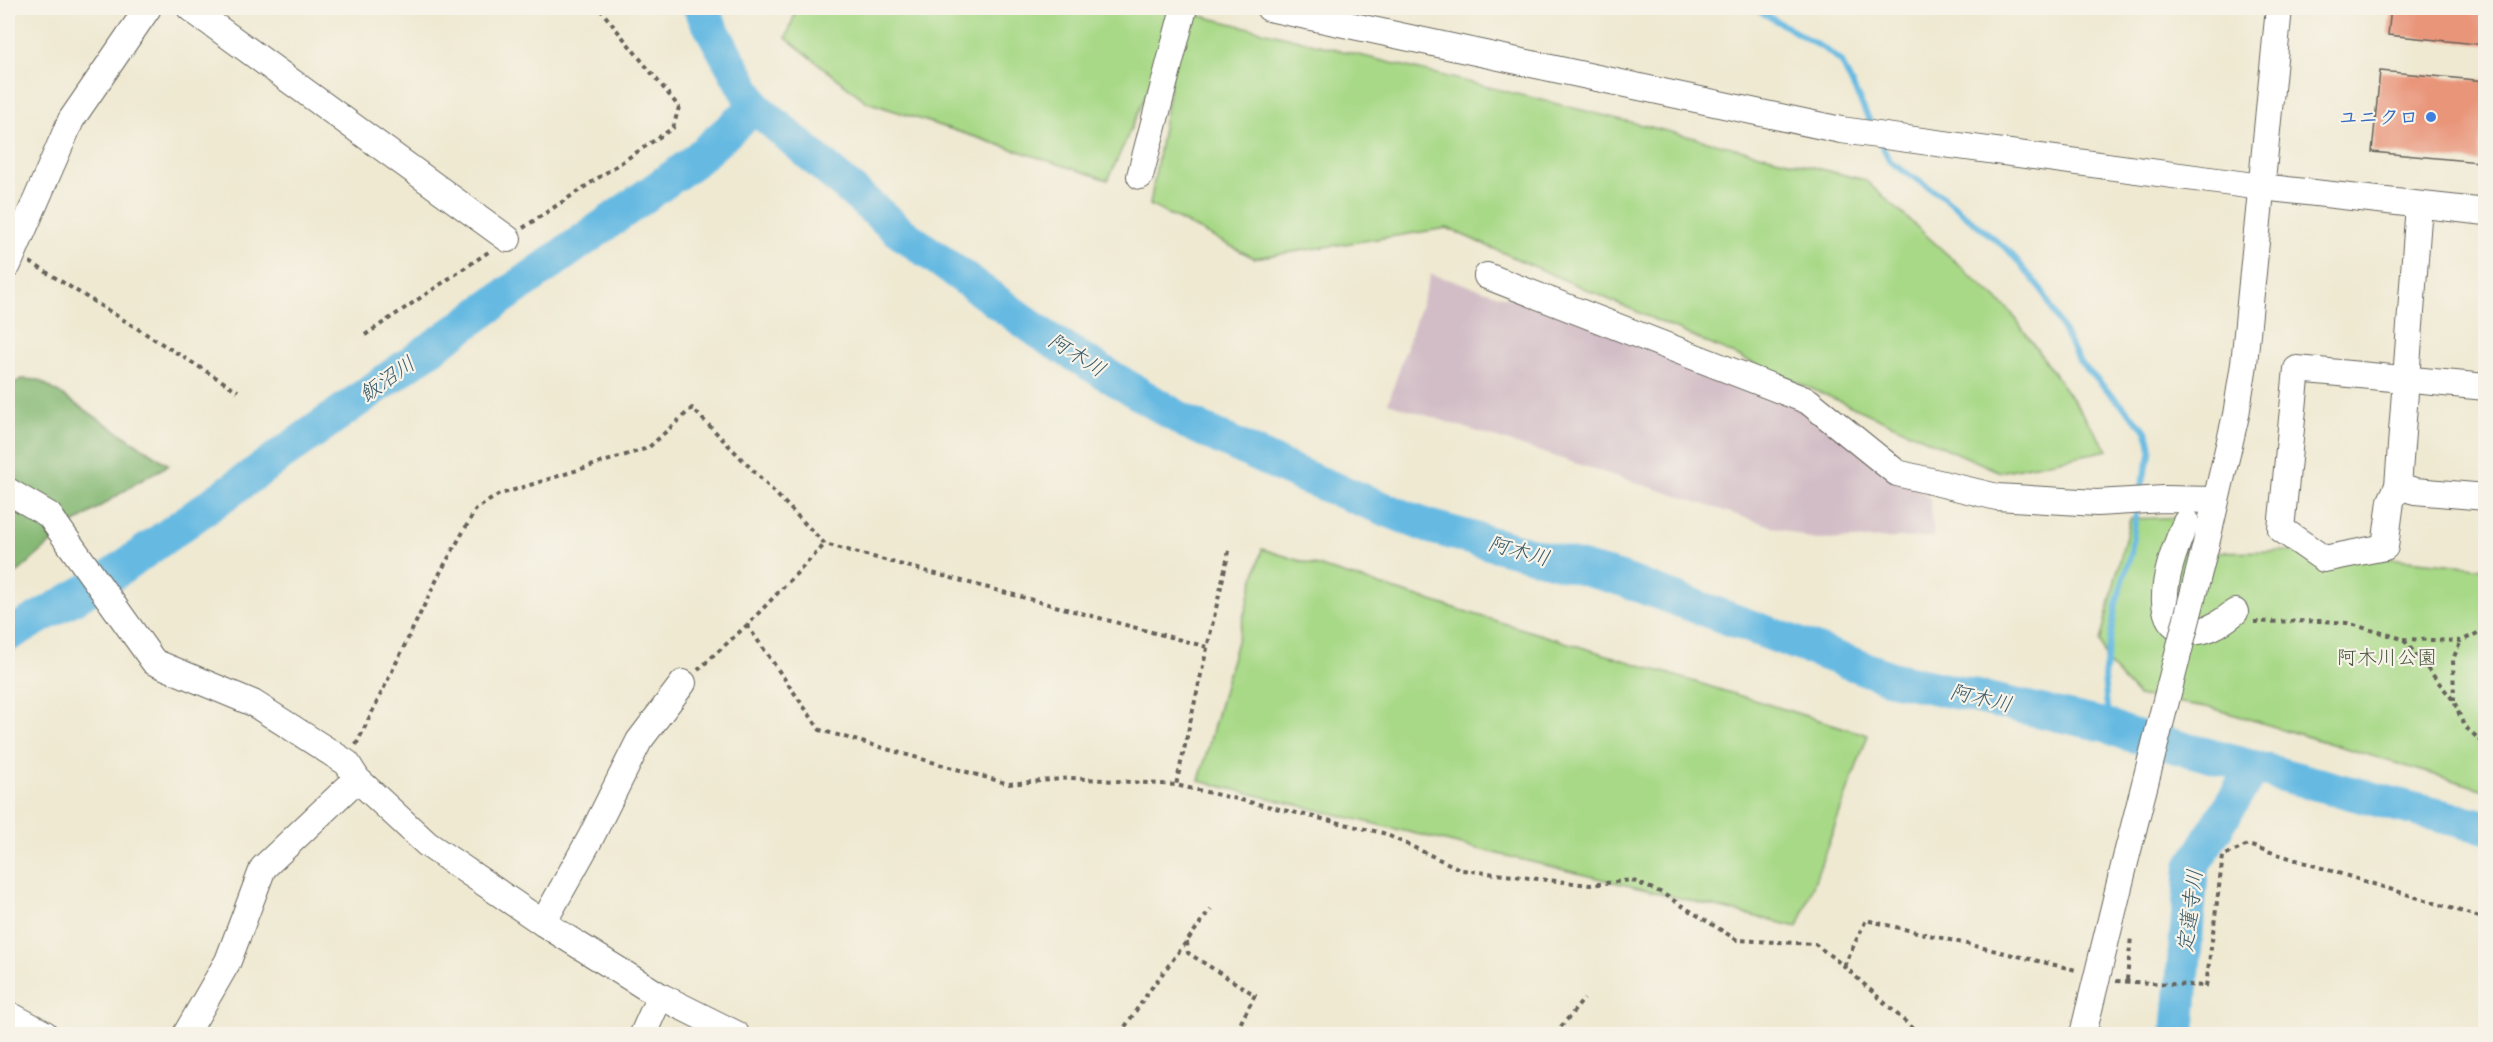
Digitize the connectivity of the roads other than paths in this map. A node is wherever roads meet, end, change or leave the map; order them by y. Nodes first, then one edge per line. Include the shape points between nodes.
1 (148, 8) edge
2 (190, 8) edge
3 (1184, 8) edge
4 (1269, 8) edge
5 (2279, 8) edge
6 (1140, 176) dead end
7 (2261, 187) junction
8 (2419, 205) junction
9 (2486, 213) edge
10 (508, 239) road end
11 (11, 258) edge
12 (1487, 276) dead end
13 (2406, 380) junction
14 (2486, 387) edge
15 (2398, 486) junction
16 (8, 491) edge
17 (2486, 497) edge
18 (2215, 500) junction
19 (2186, 522) dead end
20 (2235, 612) road end
21 (683, 683) road end
22 (352, 771) junction
23 (543, 923) junction
24 (660, 996) junction
25 (8, 1014) edge
26 (45, 1035) edge
27 (186, 1035) edge
28 (644, 1035) edge
29 (736, 1035) edge
30 (2084, 1035) edge

1 - 11 street via 71,120
2 - 10 street
3 - 6 street
4 - 7 street via 1841,130
5 - 7 street
7 - 8 street
7 - 18 street via 2244,364
8 - 9 street
8 - 13 street
12 - 18 street via 1808,401 1897,473 1997,497 2097,503
13 - 14 street
13 - 15 street
13 - 15 street via 2297,369 2281,529 2324,559 2385,547 2391,501
15 - 17 street
16 - 22 street via 48,514 154,662 253,703
18 - 30 street, bridge
19 - 20 street via 2168,576 2165,612 2179,629 2192,632 2214,627
21 - 23 street via 639,741
22 - 23 street via 427,844
22 - 27 street via 263,868 228,961
23 - 24 street
24 - 28 street
24 - 29 street
25 - 26 street

